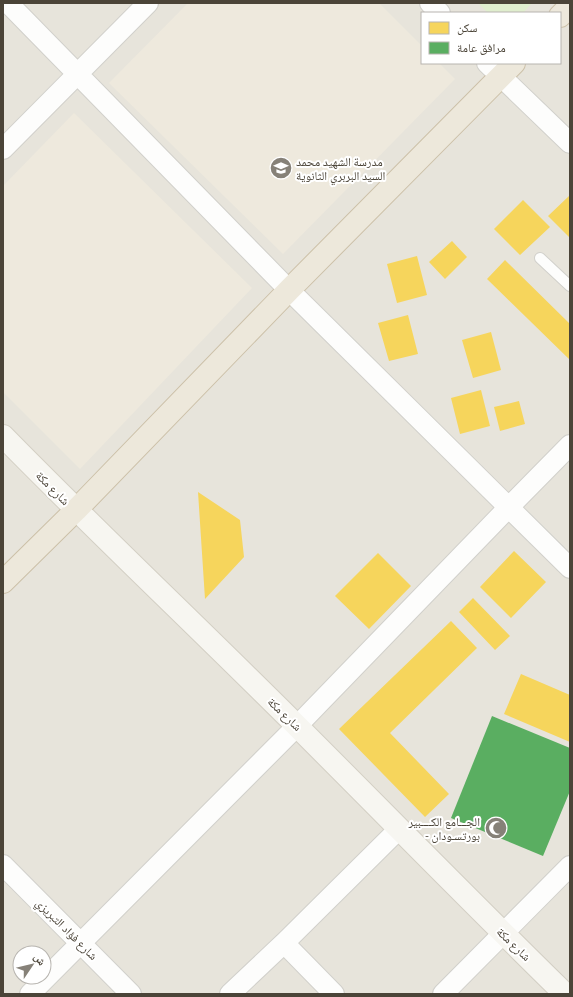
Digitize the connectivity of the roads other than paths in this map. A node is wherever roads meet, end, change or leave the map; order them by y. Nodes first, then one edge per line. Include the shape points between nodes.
1 (8, 3) edge
2 (148, 3) edge
3 (430, 3) edge
4 (570, 6) edge
5 (439, 12) edge
6 (561, 15) edge
7 (500, 68) edge
8 (77, 74) junction
9 (570, 143) edge
10 (3, 149) edge
11 (540, 258) dead end
12 (570, 286) edge
13 (289, 290) junction
14 (3, 436) edge
15 (570, 445) edge
16 (509, 506) junction
17 (76, 510) junction
18 (570, 568) edge
19 (3, 582) edge
20 (298, 726) junction
21 (399, 829) junction
22 (3, 865) edge
23 (570, 866) edge
24 (504, 934) junction
25 (80, 942) junction
26 (284, 943) junction
27 (30, 994) edge
28 (131, 994) edge
29 (230, 994) edge
30 (334, 994) edge
31 (443, 994) edge
32 (565, 994) edge

1 - 8 street
2 - 8 street
3 - 5 street
4 - 6 highway
7 - 9 street
7 - 13 highway
8 - 10 street
8 - 13 street
11 - 12 lane
13 - 16 street
13 - 17 highway
14 - 17 main road, شارع مكة
15 - 16 street
16 - 18 street
16 - 20 street
17 - 19 highway
17 - 20 main road, شارع مكة
20 - 21 main road, شارع مكة
20 - 25 street
21 - 24 main road, شارع مكة
21 - 26 street
22 - 25 street, شارع فؤاد التبريزي
23 - 24 street
24 - 31 street
24 - 32 main road, شارع مكة
25 - 27 street
25 - 28 street, شارع فؤاد التبريزي
26 - 29 street
26 - 30 street

